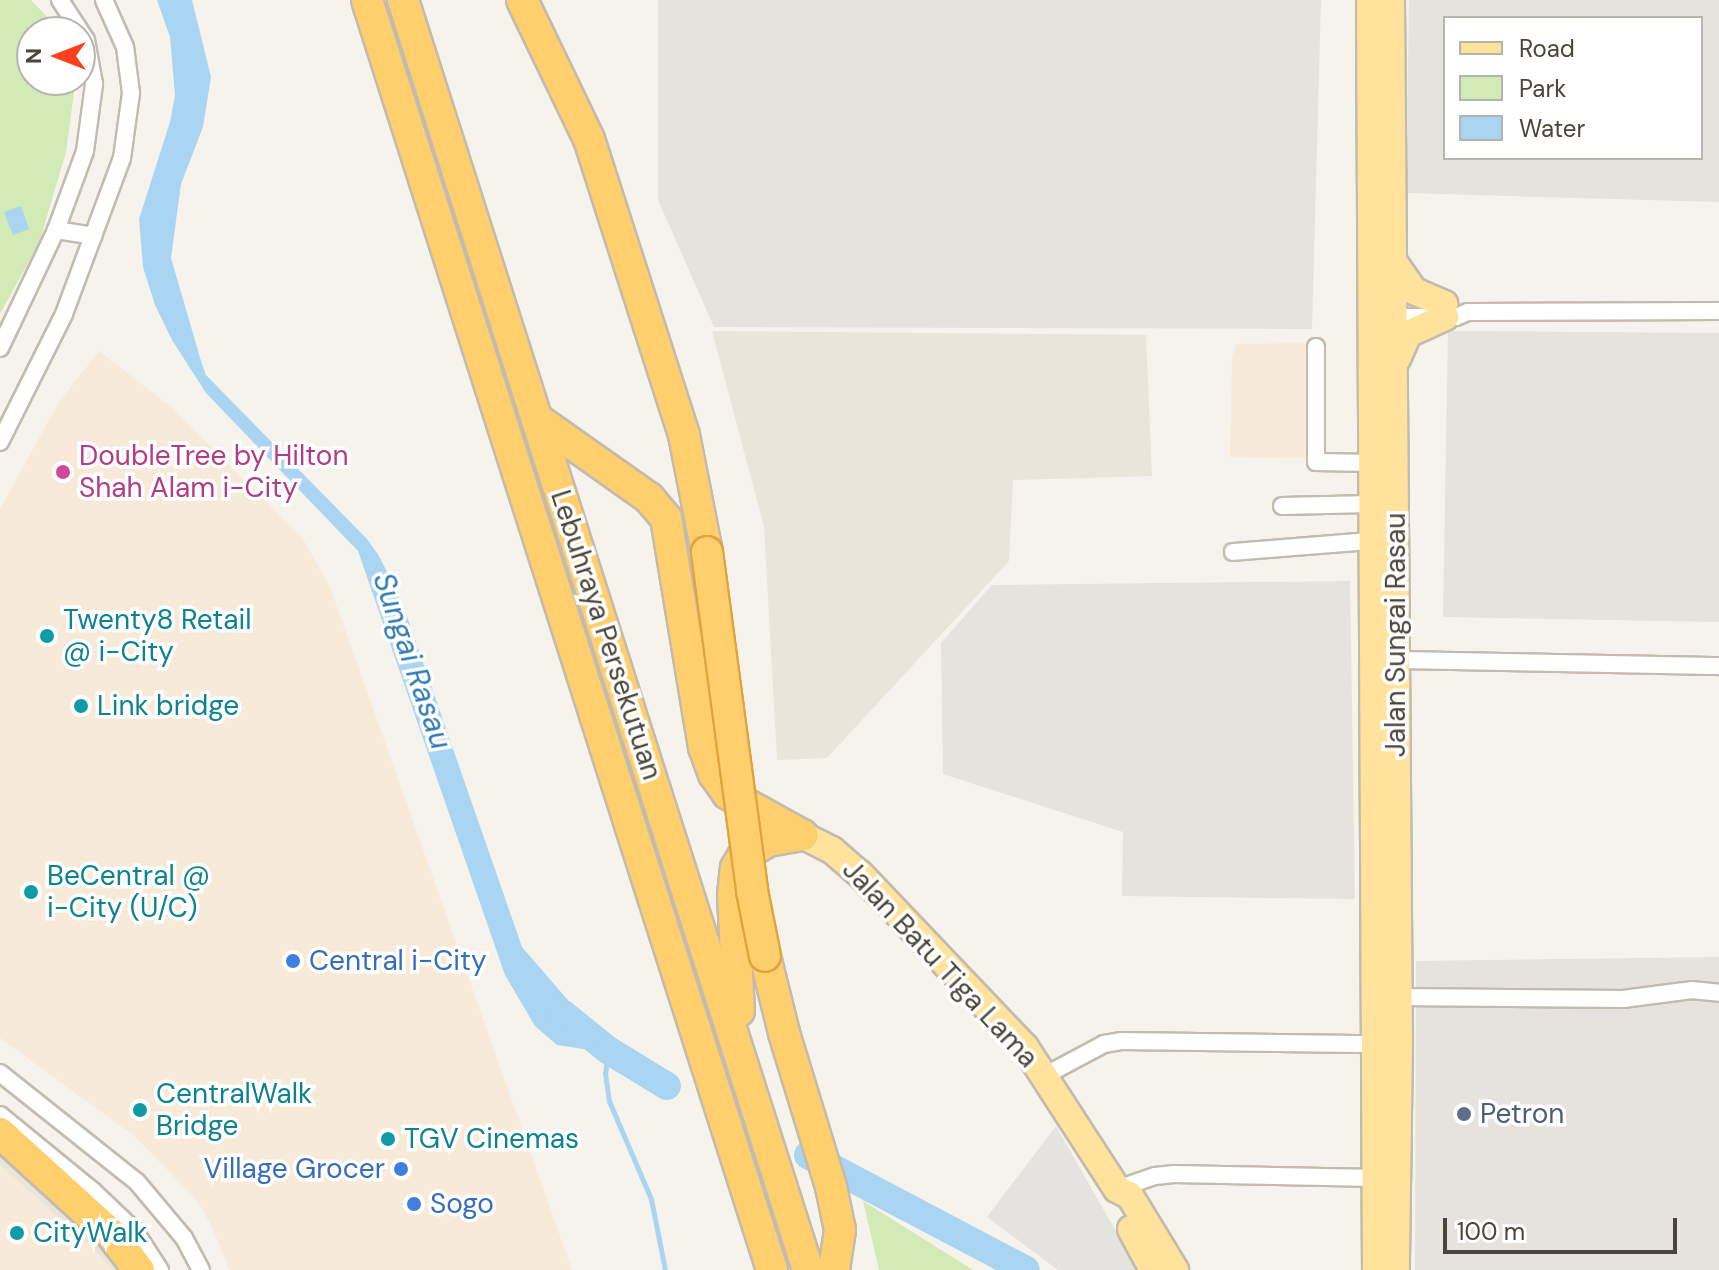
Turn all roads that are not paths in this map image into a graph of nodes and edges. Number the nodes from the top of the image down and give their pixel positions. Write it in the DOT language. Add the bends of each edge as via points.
graph roads {
  1 [pos="60,0"];
  2 [pos="104,0"];
  3 [pos="367,0"];
  4 [pos="403,0"];
  5 [pos="522,0"];
  6 [pos="1370,0"];
  7 [pos="1391,0"];
  8 [pos="56,230"];
  9 [pos="94,236"];
  10 [pos="1391,257"];
  11 [pos="1381,310"];
  12 [pos="1452,311"];
  13 [pos="1719,311"];
  14 [pos="1316,347"];
  15 [pos="0,348"];
  16 [pos="1395,383"];
  17 [pos="537,419"];
  18 [pos="0,442"];
  19 [pos="1371,463"];
  20 [pos="1371,504"];
  21 [pos="1282,506"];
  22 [pos="1371,541"];
  23 [pos="1233,552"];
  24 [pos="1396,660"];
  25 [pos="1719,666"];
  26 [pos="802,835"];
  27 [pos="1719,993"];
  28 [pos="1398,997"];
  29 [pos="1377,1044"];
  30 [pos="0,1073"];
  31 [pos="746,1073"];
  32 [pos="1044,1076"];
  33 [pos="0,1115"];
  34 [pos="0,1133"];
  35 [pos="1376,1178"];
  36 [pos="1117,1189"];
  37 [pos="769,1265"];
  38 [pos="139,1270"];
  39 [pos="160,1270"];
  40 [pos="201,1270"];
  41 [pos="808,1270"];
  42 [pos="834,1270"];
  43 [pos="1153,1270"];
  44 [pos="1175,1270"];
  45 [pos="1376,1270"];
  46 [pos="1396,1270"];
  1 -- 8 [label="street" via="86,40 94,84 85,151"];
  2 -- 9 [label="street" via="125,47 131,93 122,158"];
  3 -- 37 [label="highway, Lebuhraya Persekutuan"];
  4 -- 17 [label="highway, Lebuhraya Persekutuan"];
  5 -- 42 [label="highway, bridge" via="589,139 684,435 707,552 752,891 784,1033 837,1216"];
  6 -- 11 [label="main road, Jalan Sungai Rasau"];
  7 -- 10 [label="main road, Jalan Sungai Rasau"];
  8 -- 9 [label="street"];
  8 -- 15 [label="street"];
  9 -- 18 [label="street" via="54,337"];
  10 -- 11 [label="main road, Jalan Sungai Rasau"];
  10 -- 12 [label="main road" via="1407,285"];
  11 -- 12 [label="street"];
  11 -- 16 [label="main road, Jalan Sungai Rasau"];
  11 -- 19 [label="main road, Jalan Sungai Rasau"];
  12 -- 13 [label="street"];
  12 -- 16 [label="main road" via="1408,334"];
  14 -- 19 [label="street" via="1316,462"];
  16 -- 24 [label="main road, Jalan Sungai Rasau"];
  17 -- 26 [label="highway" via="649,498 666,518 704,747 714,774 728,794"];
  17 -- 31 [label="highway, Lebuhraya Persekutuan"];
  19 -- 20 [label="main road, Jalan Sungai Rasau"];
  20 -- 21 [label="street"];
  20 -- 22 [label="main road, Jalan Sungai Rasau"];
  22 -- 23 [label="street"];
  22 -- 29 [label="main road, Jalan Sungai Rasau"];
  24 -- 25 [label="street"];
  24 -- 28 [label="main road, Jalan Sungai Rasau"];
  26 -- 31 [label="highway" via="768,841 743,856 736,868 735,965"];
  26 -- 32 [label="main road, Jalan Batu Tiga Lama" via="832,850 860,874 1025,1047"];
  27 -- 28 [label="street" via="1692,990 1623,999"];
  28 -- 46 [label="main road, Jalan Sungai Rasau"];
  29 -- 32 [label="street" via="1121,1041 1104,1044"];
  29 -- 35 [label="main road, Jalan Sungai Rasau"];
  30 -- 40 [label="street" via="145,1190 184,1238"];
  31 -- 41 [label="highway, Lebuhraya Persekutuan"];
  32 -- 36 [label="main road, Jalan Batu Tiga Lama"];
  33 -- 39 [label="street" via="134,1230"];
  34 -- 38 [label="highway" via="112,1235"];
  35 -- 36 [label="street" via="1174,1174"];
  35 -- 45 [label="main road, Jalan Sungai Rasau"];
  36 -- 43 [label="main road, Jalan Batu Tiga Lama" via="1117,1204"];
  36 -- 44 [label="main road, Jalan Batu Tiga Lama" via="1130,1196"];
}
